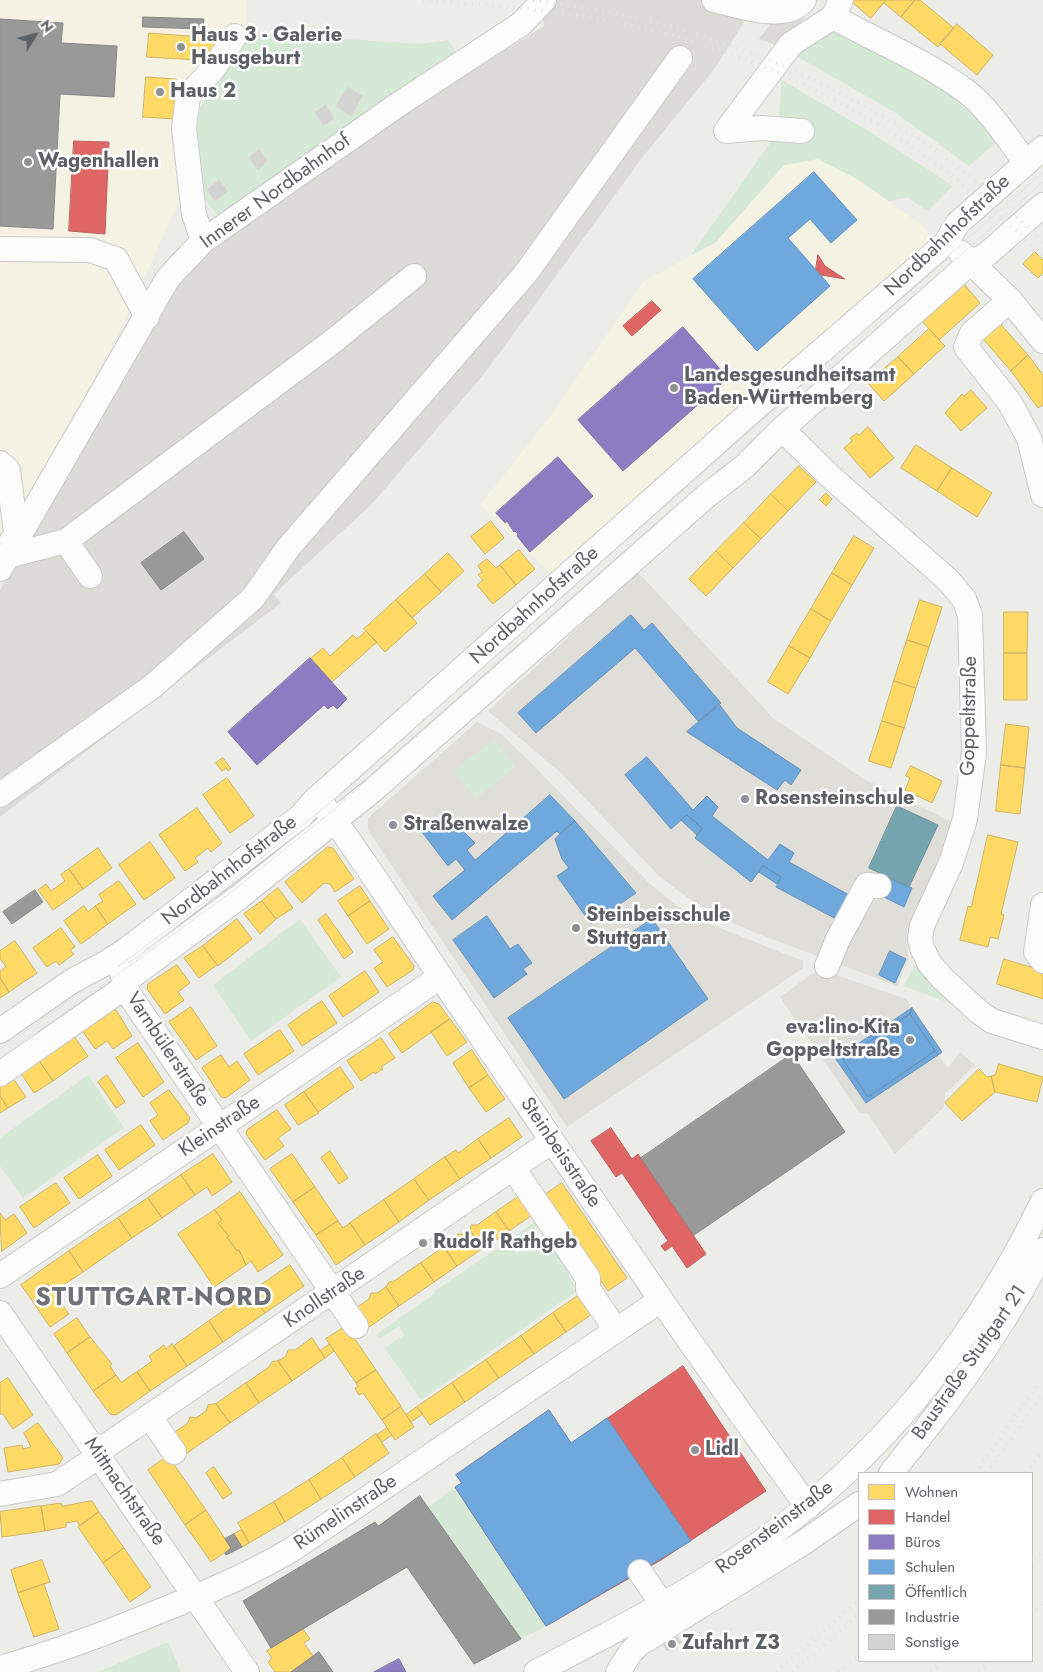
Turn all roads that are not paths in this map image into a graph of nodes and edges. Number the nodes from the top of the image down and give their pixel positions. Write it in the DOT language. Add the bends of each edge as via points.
graph roads {
  1 [pos="714,0"];
  2 [pos="804,0"];
  3 [pos="543,2"];
  4 [pos="837,9"];
  5 [pos="235,36"];
  6 [pos="680,58"];
  7 [pos="802,131"];
  8 [pos="1034,155"];
  9 [pos="1043,205"];
  10 [pos="203,241"];
  11 [pos="946,243"];
  12 [pos="1,254"];
  13 [pos="971,262"];
  14 [pos="414,276"];
  15 [pos="1010,300"];
  16 [pos="147,316"];
  17 [pos="1043,342"];
  18 [pos="782,430"];
  19 [pos="0,463"];
  20 [pos="1043,495"];
  21 [pos="66,541"];
  22 [pos="6,552"];
  23 [pos="90,576"];
  24 [pos="0,795"];
  25 [pos="320,796"];
  26 [pos="336,821"];
  27 [pos="879,886"];
  28 [pos="1043,905"];
  29 [pos="126,950"];
  30 [pos="1043,961"];
  31 [pos="827,966"];
  32 [pos="94,970"];
  33 [pos="440,977"];
  34 [pos="119,992"];
  35 [pos="0,1031"];
  36 [pos="1043,1037"];
  37 [pos="0,1074"];
  38 [pos="219,1128"];
  39 [pos="552,1141"];
  40 [pos="513,1168"];
  41 [pos="1043,1201"];
  42 [pos="1043,1250"];
  43 [pos="0,1276"];
  44 [pos="334,1293"];
  45 [pos="661,1300"];
  46 [pos="0,1313"];
  47 [pos="616,1330"];
  48 [pos="361,1332"];
  49 [pos="150,1417"];
  50 [pos="98,1455"];
  51 [pos="178,1458"];
  52 [pos="892,1472"];
  53 [pos="0,1494"];
  54 [pos="858,1505"];
  55 [pos="808,1507"];
  56 [pos="640,1572"];
  57 [pos="196,1598"];
  58 [pos="662,1604"];
  59 [pos="0,1668"];
  60 [pos="248,1672"];
  61 [pos="536,1672"];
  62 [pos="618,1672"];
  1 -- 2 [label="street" via="760,11 786,11"];
  3 -- 10 [label="street, Innerer Nordbahnhof" via="521,24 399,104"];
  4 -- 7 [label="street" via="791,44 726,131 762,128"];
  4 -- 8 [label="street" via="968,93 1000,128"];
  5 -- 10 [label="street" via="188,96 184,128 194,214"];
  6 -- 24 [label="street" via="526,273 288,548 253,598 153,686"];
  8 -- 11 [label="street, Nordbahnhofstraße" via="957,224"];
  9 -- 13 [label="street, Nordbahnhofstraße" via="986,254"];
  10 -- 16 [label="street, Innerer Nordbahnhof" via="168,278"];
  11 -- 13 [label="street"];
  11 -- 25 [label="street, Nordbahnhofstraße"];
  12 -- 16 [label="street" via="90,250 116,259"];
  13 -- 15 [label="street"];
  13 -- 18 [label="street, Nordbahnhofstraße"];
  14 -- 21 [label="street" via="332,342"];
  15 -- 17 [label="street"];
  15 -- 20 [label="street" via="972,333 966,347 1010,403 1029,438"];
  16 -- 22 [label="street, Innerer Nordbahnhof"];
  18 -- 26 [label="street, Nordbahnhofstraße" via="745,466 704,498"];
  18 -- 36 [label="street, Goppeltstraße" via="833,480 948,580 967,606 974,753 966,812 951,863 922,926 920,938 930,964 979,1012 992,1021"];
  19 -- 22 [label="street" via="8,470"];
  21 -- 22 [label="street"];
  21 -- 23 [label="street"];
  25 -- 26 [label="street, Steinbeisstraße" via="320,801"];
  25 -- 29 [label="street, Nordbahnhofstraße" via="276,837"];
  26 -- 33 [label="street, Steinbeisstraße"];
  26 -- 34 [label="street, Nordbahnhofstraße" via="129,978"];
  27 -- 31 [label="street" via="867,885"];
  28 -- 30 [label="street" via="1036,952"];
  29 -- 32 [label="street, Nordbahnhofstraße"];
  29 -- 34 [label="street, Varnbülerstraße"];
  32 -- 34 [label="street"];
  32 -- 35 [label="street, Nordbahnhofstraße" via="72,980"];
  33 -- 38 [label="street, Kleinstraße"];
  33 -- 39 [label="street, Steinbeisstraße"];
  34 -- 37 [label="street, Nordbahnhofstraße"];
  34 -- 38 [label="street, Varnbülerstraße"];
  38 -- 43 [label="street, Kleinstraße"];
  38 -- 44 [label="street, Varnbülerstraße"];
  39 -- 40 [label="street, Knollstraße"];
  39 -- 45 [label="street, Steinbeisstraße"];
  40 -- 44 [label="street, Knollstraße"];
  40 -- 47 [label="street" via="588,1278 588,1289"];
  41 -- 55 [label="street, Rosensteinstraße" via="996,1290 945,1365 883,1437"];
  42 -- 52 [label="street, Baustraße Stuttgart 21" via="975,1363"];
  44 -- 48 [label="street, Varnbülerstraße"];
  44 -- 49 [label="street, Knollstraße"];
  45 -- 47 [label="street, Rümelinstraße"];
  45 -- 55 [label="street, Steinbeisstraße"];
  46 -- 50 [label="street, Mittnachtstraße"];
  47 -- 57 [label="street, Rümelinstraße" via="291,1550 258,1570"];
  49 -- 50 [label="street, Knollstraße"];
  49 -- 51 [label="street"];
  50 -- 53 [label="street, Knollstraße" via="57,1484"];
  50 -- 57 [label="street, Mittnachtstraße"];
  54 -- 62 [label="street" via="803,1543 639,1644"];
  55 -- 58 [label="street, Rosensteinstraße" via="727,1566"];
  56 -- 58 [label="street"];
  57 -- 59 [label="street, Rümelinstraße" via="78,1644"];
  57 -- 60 [label="street, Mittnachtstraße"];
  58 -- 61 [label="street, Rosensteinstraße"];
}
